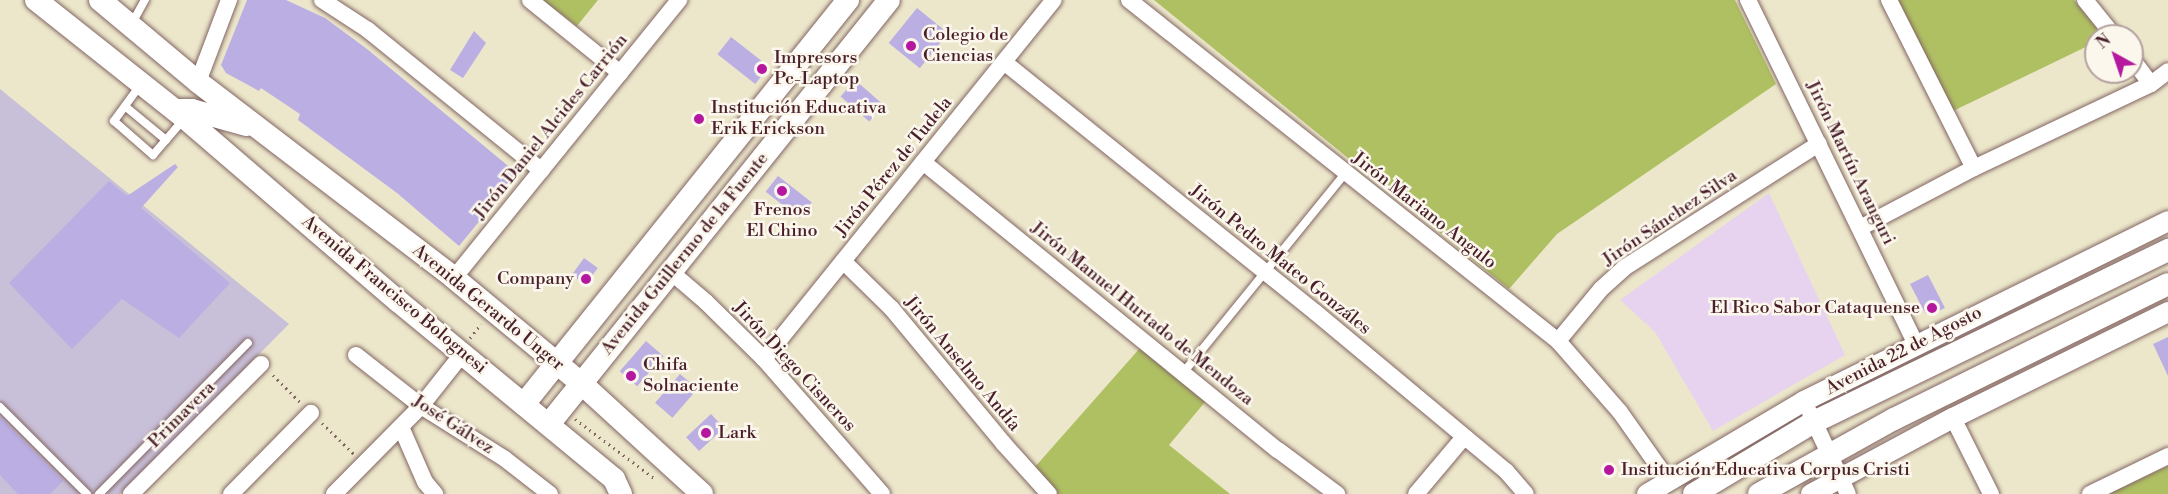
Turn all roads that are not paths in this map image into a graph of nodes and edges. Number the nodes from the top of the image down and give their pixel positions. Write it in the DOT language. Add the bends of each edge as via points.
graph roads {
  1 [pos="36,0"];
  2 [pos="100,0"];
  3 [pos="145,0"];
  4 [pos="229,0"];
  5 [pos="322,0"];
  6 [pos="530,0"];
  7 [pos="679,0"];
  8 [pos="849,0"];
  9 [pos="889,0"];
  10 [pos="1054,0"];
  11 [pos="1129,0"];
  12 [pos="1748,0"];
  13 [pos="1889,0"];
  14 [pos="2085,0"];
  15 [pos="2104,24"];
  16 [pos="130,26"];
  17 [pos="1004,62"];
  18 [pos="2168,71"];
  19 [pos="620,73"];
  20 [pos="2144,75"];
  21 [pos="198,82"];
  22 [pos="141,84"];
  23 [pos="2151,84"];
  24 [pos="126,107"];
  25 [pos="184,112"];
  26 [pos="265,132"];
  27 [pos="166,140"];
  28 [pos="1818,144"];
  29 [pos="923,162"];
  30 [pos="1974,168"];
  31 [pos="541,170"];
  32 [pos="1345,174"];
  33 [pos="2168,221"];
  34 [pos="1860,228"];
  35 [pos="2168,250"];
  36 [pos="843,261"];
  37 [pos="671,272"];
  38 [pos="1264,272"];
  39 [pos="454,278"];
  40 [pos="2168,284"];
  41 [pos="2168,312"];
  42 [pos="1558,341"];
  43 [pos="248,343"];
  44 [pos="1916,344"];
  45 [pos="461,352"];
  46 [pos="356,355"];
  47 [pos="764,359"];
  48 [pos="557,363"];
  49 [pos="261,364"];
  50 [pos="1183,373"];
  51 [pos="581,383"];
  52 [pos="1804,401"];
  53 [pos="525,404"];
  54 [pos="421,406"];
  55 [pos="0,407"];
  56 [pos="311,413"];
  57 [pos="1953,418"];
  58 [pos="1814,422"];
  59 [pos="549,424"];
  60 [pos="401,427"];
  61 [pos="1464,437"];
  62 [pos="1829,454"];
  63 [pos="2168,456"];
  64 [pos="1668,480"];
  65 [pos="618,486"];
  66 [pos="1844,486"];
  67 [pos="87,494"];
  68 [pos="99,494"];
  69 [pos="131,494"];
  70 [pos="231,494"];
  71 [pos="334,494"];
  72 [pos="435,494"];
  73 [pos="550,494"];
  74 [pos="702,494"];
  75 [pos="882,494"];
  76 [pos="1049,494"];
  77 [pos="1337,494"];
  78 [pos="1416,494"];
  79 [pos="1526,494"];
  80 [pos="1647,494"];
  81 [pos="1694,494"];
  82 [pos="1759,494"];
  83 [pos="1811,494"];
  84 [pos="1991,494"];
  85 [pos="2090,494"];
  1 -- 22 [label="main road, Avenida Gerardo Unger"];
  2 -- 16 [label="main road, Avenida Gerardo Unger"];
  3 -- 16 [label="lane"];
  4 -- 21 [label="street"];
  5 -- 31 [label="street" via="368,30"];
  6 -- 19 [label="street"];
  7 -- 19 [label="street, Jirón Daniel Alcides Carrión"];
  8 -- 48 [label="main road, Avenida Guillermo de la Fuente"];
  9 -- 37 [label="main road, Avenida Guillermo de la Fuente"];
  10 -- 17 [label="street, Jirón Pérez de Tudela"];
  11 -- 32 [label="street, Jirón Mariano Angulo"];
  12 -- 28 [label="street, Jirón Martín Aranguri"];
  13 -- 30 [label="street"];
  14 -- 15 [label="street"];
  16 -- 21 [label="main road, Avenida Gerardo Unger"];
  17 -- 29 [label="street, Jirón Pérez de Tudela"];
  17 -- 38 [label="street, Jirón Pedro Mateo Gonzáles"];
  18 -- 23 [label="street"];
  19 -- 31 [label="street, Jirón Daniel Alcides Carrión"];
  20 -- 23 [label="street"];
  21 -- 26 [label="main road, Avenida Gerardo Unger"];
  22 -- 24 [label="lane"];
  22 -- 25 [label="main road, Avenida Gerardo Unger"];
  23 -- 30 [label="street"];
  24 -- 27 [label="lane"];
  24 -- 27 [label="lane" via="114,121 153,155"];
  25 -- 26 [label="main road, Avenida Gerardo Unger" via="239,122"];
  25 -- 27 [label="lane"];
  25 -- 45 [label="main road, Avenida Francisco Bolognesi"];
  26 -- 39 [label="main road, Avenida Gerardo Unger"];
  28 -- 34 [label="street, Jirón Martín Aranguri"];
  28 -- 42 [label="street, Jirón Sánchez Silva" via="1624,268"];
  29 -- 36 [label="street, Jirón Pérez de Tudela"];
  29 -- 50 [label="street, Jirón Manuel Hurtado de Mendoza"];
  30 -- 34 [label="street"];
  31 -- 39 [label="street, Jirón Daniel Alcides Carrión"];
  32 -- 38 [label="lane"];
  32 -- 42 [label="street, Jirón Mariano Angulo"];
  33 -- 44 [label="street, Avenida 22 de Agosto"];
  34 -- 44 [label="street, Jirón Martín Aranguri"];
  35 -- 58 [label="main road, Avenida 22 de Agosto"];
  36 -- 47 [label="street, Jirón Pérez de Tudela"];
  36 -- 76 [label="street, Jirón Anselmo Andía" via="892,309"];
  37 -- 47 [label="street, Jirón Diego Cisneros"];
  37 -- 51 [label="main road, Avenida Guillermo de la Fuente"];
  38 -- 50 [label="lane"];
  38 -- 61 [label="street, Jirón Pedro Mateo Gonzáles"];
  39 -- 48 [label="main road, Avenida Gerardo Unger"];
  40 -- 62 [label="main road"];
  41 -- 57 [label="street"];
  42 -- 64 [label="street, Jirón Mariano Angulo" via="1620,412"];
  43 -- 68 [label="lane"];
  44 -- 52 [label="street, Avenida 22 de Agosto"];
  45 -- 53 [label="main road, Avenida Francisco Bolognesi"];
  45 -- 54 [label="street"];
  46 -- 54 [label="street, José Gálvez"];
  47 -- 75 [label="street, Jirón Diego Cisneros"];
  48 -- 51 [label="main road, Avenida Gerardo Unger"];
  48 -- 53 [label="main road, Avenida Guillermo de la Fuente"];
  49 -- 69 [label="street, Primavera"];
  50 -- 77 [label="street, Jirón Manuel Hurtado de Mendoza"];
  51 -- 59 [label="main road, Avenida Guillermo de la Fuente"];
  51 -- 74 [label="main road, Avenida Gerardo Unger"];
  52 -- 58 [label="street"];
  52 -- 64 [label="street, Avenida 22 de Agosto"];
  53 -- 59 [label="main road, Avenida Francisco Bolognesi"];
  54 -- 60 [label="street"];
  54 -- 73 [label="street, José Gálvez" via="505,459"];
  55 -- 67 [label="lane"];
  56 -- 70 [label="street"];
  57 -- 66 [label="street"];
  57 -- 84 [label="street"];
  58 -- 62 [label="street"];
  58 -- 81 [label="main road, Avenida 22 de Agosto"];
  59 -- 65 [label="main road, Avenida Francisco Bolognesi"];
  60 -- 71 [label="street"];
  60 -- 72 [label="street" via="425,482"];
  61 -- 78 [label="street"];
  61 -- 79 [label="street, Jirón Pedro Mateo Gonzáles" via="1506,471"];
  62 -- 66 [label="street"];
  62 -- 82 [label="main road"];
  63 -- 85 [label="street"];
  64 -- 80 [label="street, Avenida 22 de Agosto"];
  66 -- 83 [label="street"];
}
